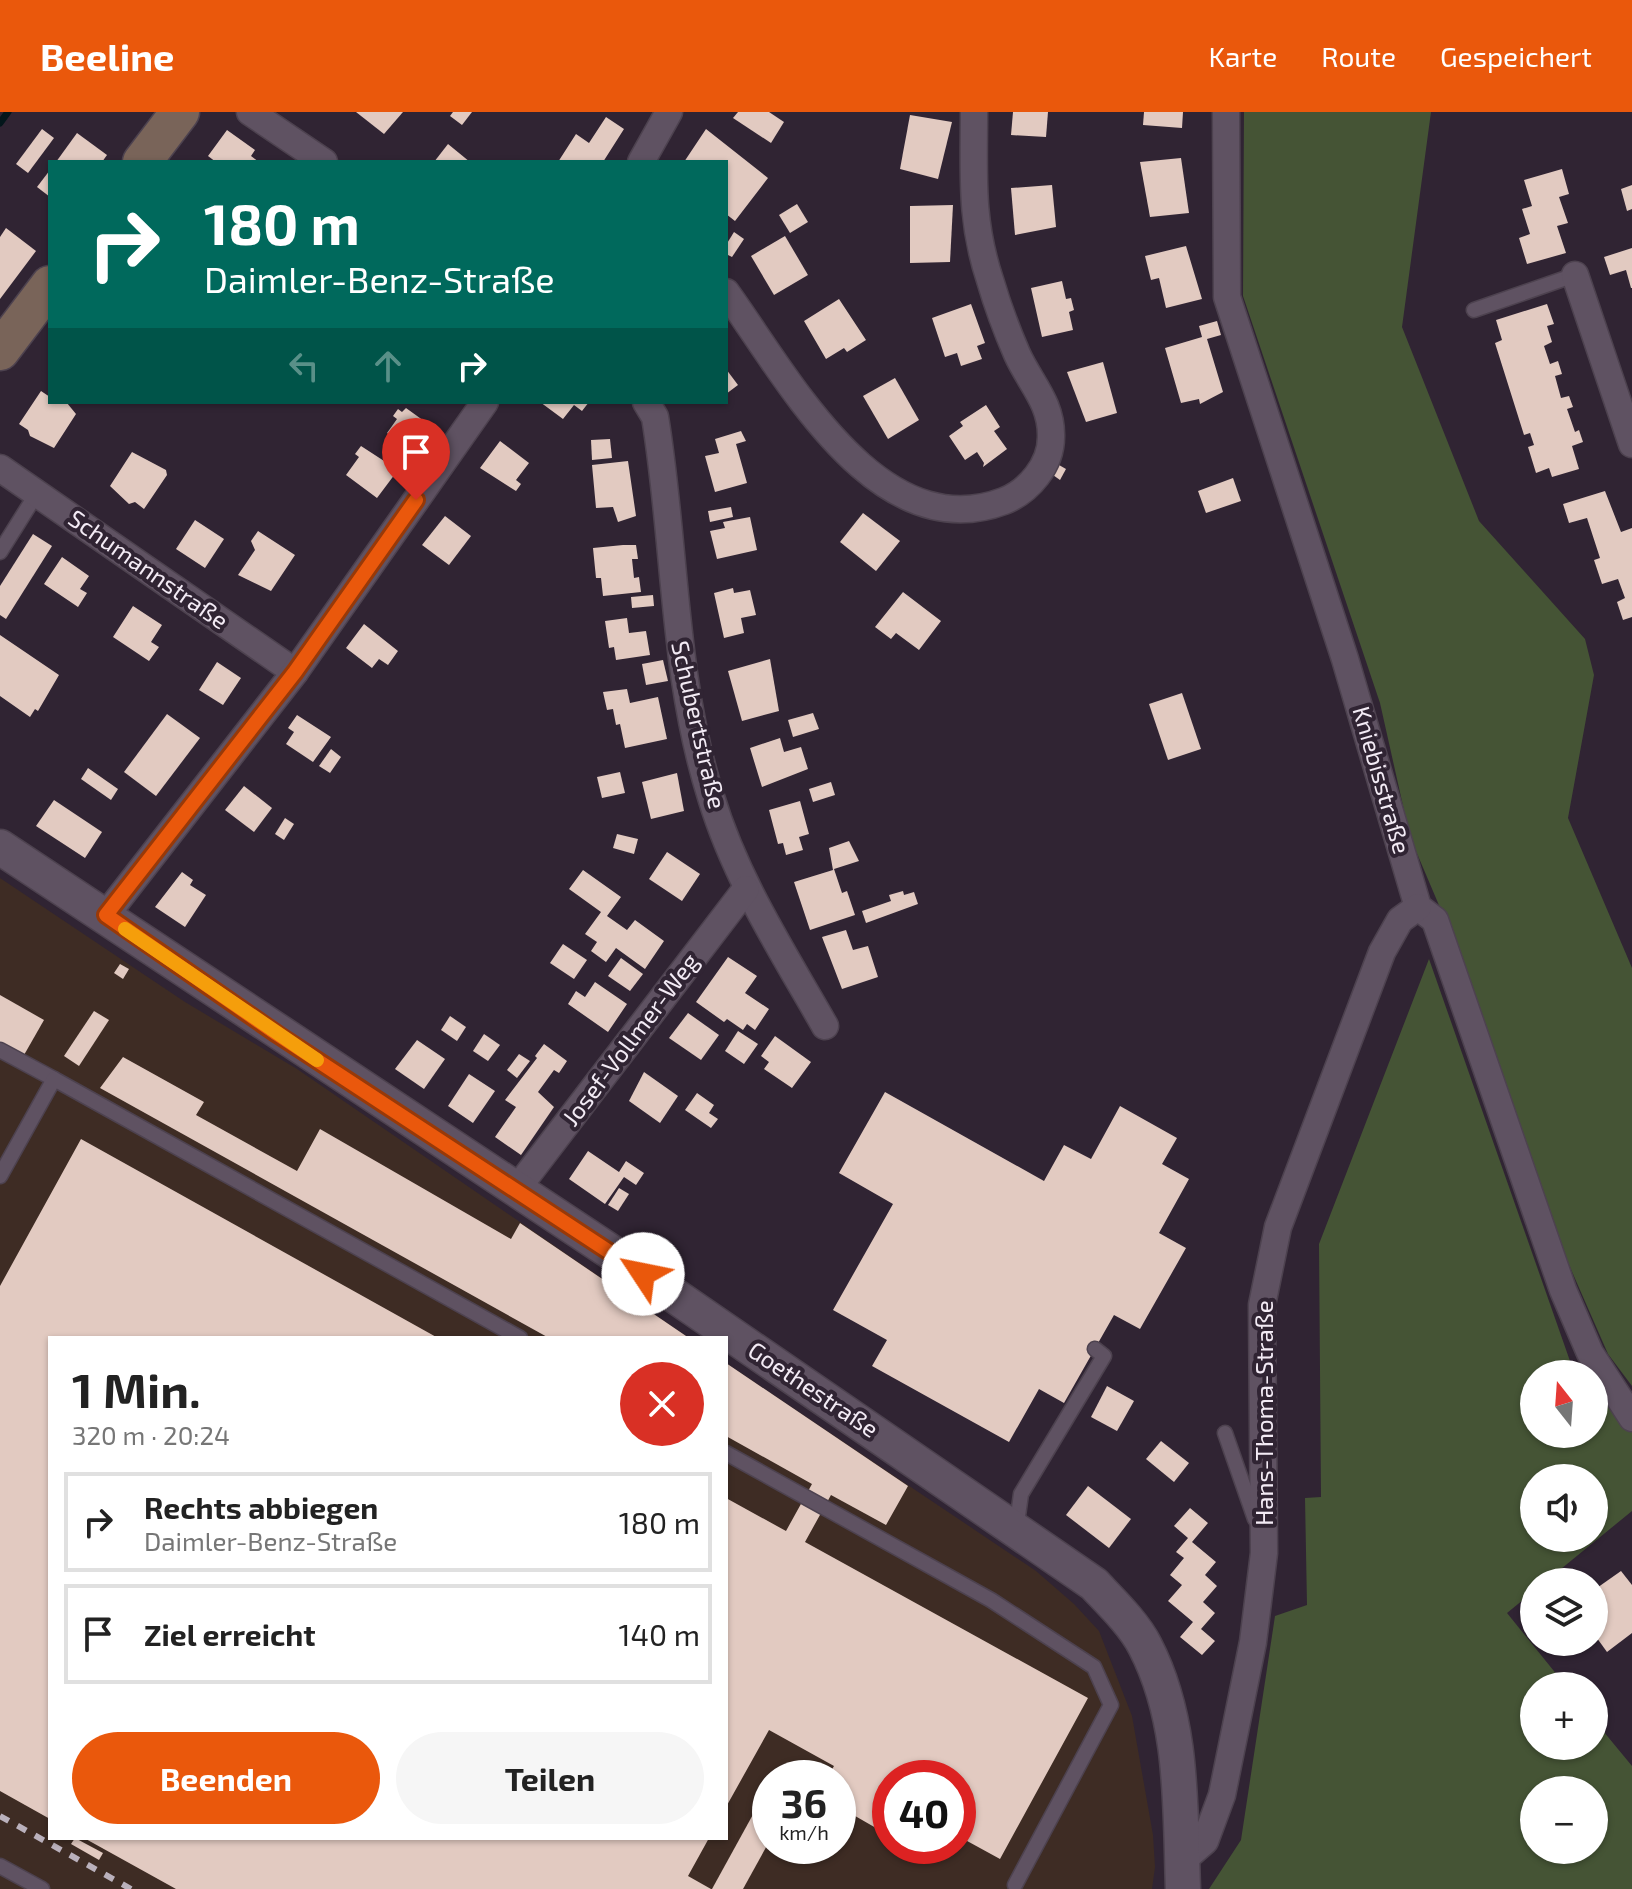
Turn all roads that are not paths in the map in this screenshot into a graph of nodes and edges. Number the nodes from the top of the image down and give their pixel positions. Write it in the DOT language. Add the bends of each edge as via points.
graph roads {
  1 [pos="180,112"];
  2 [pos="250,112"];
  3 [pos="669,112"];
  4 [pos="974,112"];
  5 [pos="1226,112"];
  6 [pos="144,160"];
  7 [pos="321,160"];
  8 [pos="642,160"];
  9 [pos="1575,275"];
  10 [pos="48,288"];
  11 [pos="728,295"];
  12 [pos="1474,310"];
  13 [pos="0,351"];
  14 [pos="1620,374"];
  15 [pos="484,404"];
  16 [pos="647,404"];
  17 [pos="1632,444"];
  18 [pos="0,468"];
  19 [pos="37,493"];
  20 [pos="0,552"];
  21 [pos="295,672"];
  22 [pos="0,847"];
  23 [pos="746,889"];
  24 [pos="1418,907"];
  25 [pos="106,915"];
  26 [pos="825,1026"];
  27 [pos="0,1050"];
  28 [pos="54,1079"];
  29 [pos="0,1176"];
  30 [pos="516,1190"];
  31 [pos="516,1336"];
  32 [pos="1095,1349"];
  33 [pos="1632,1418"];
  34 [pos="1225,1433"];
  35 [pos="728,1454"];
  36 [pos="1016,1530"];
  37 [pos="1264,1553"];
  38 [pos="0,1866"];
  39 [pos="1183,1875"];
  40 [pos="1015,1888"];
  41 [pos="42,1889"];
  1 -- 6 [label="main road"];
  2 -- 7 [label="street"];
  3 -- 8 [label="street"];
  4 -- 11 [label="street" via="973,218 1017,354 1046,401 1051,431 1035,481 1013,498 967,509 936,508 879,482 820,422"];
  5 -- 24 [label="street, Kniebisstraße" via="1227,297 1345,659"];
  9 -- 12 [label="lane"];
  9 -- 14 [label="street"];
  10 -- 13 [label="main road"];
  14 -- 17 [label="street"];
  15 -- 21 [label="street"];
  16 -- 23 [label="street, Schubertstraße" via="662,455 677,631 692,714 711,797"];
  18 -- 19 [label="street, Schumannstraße"];
  19 -- 20 [label="lane"];
  19 -- 21 [label="street, Schumannstraße"];
  21 -- 25 [label="street"];
  22 -- 25 [label="street, Goethestraße"];
  23 -- 26 [label="street, Schubertstraße"];
  23 -- 30 [label="street, Josef-Vollmer-Weg"];
  24 -- 33 [label="street, Kniebisstraße" via="1435,920 1568,1302 1590,1353"];
  24 -- 37 [label="street, Hans-Thoma-Straße" via="1400,920 1382,952 1278,1227 1262,1305"];
  25 -- 30 [label="street, Goethestraße"];
  27 -- 28 [label="lane"];
  28 -- 29 [label="lane"];
  28 -- 31 [label="lane"];
  30 -- 36 [label="street, Goethestraße"];
  32 -- 36 [label="lane" via="1104,1356 1021,1494"];
  34 -- 37 [label="lane"];
  35 -- 40 [label="lane" via="991,1600 1094,1667 1111,1705"];
  36 -- 39 [label="street, Goethestraße" via="1094,1584 1145,1644 1171,1722 1181,1782"];
  37 -- 39 [label="street, Hans-Thoma-Straße" via="1253,1642 1222,1795 1205,1841"];
  38 -- 41 [label="lane"];
}
